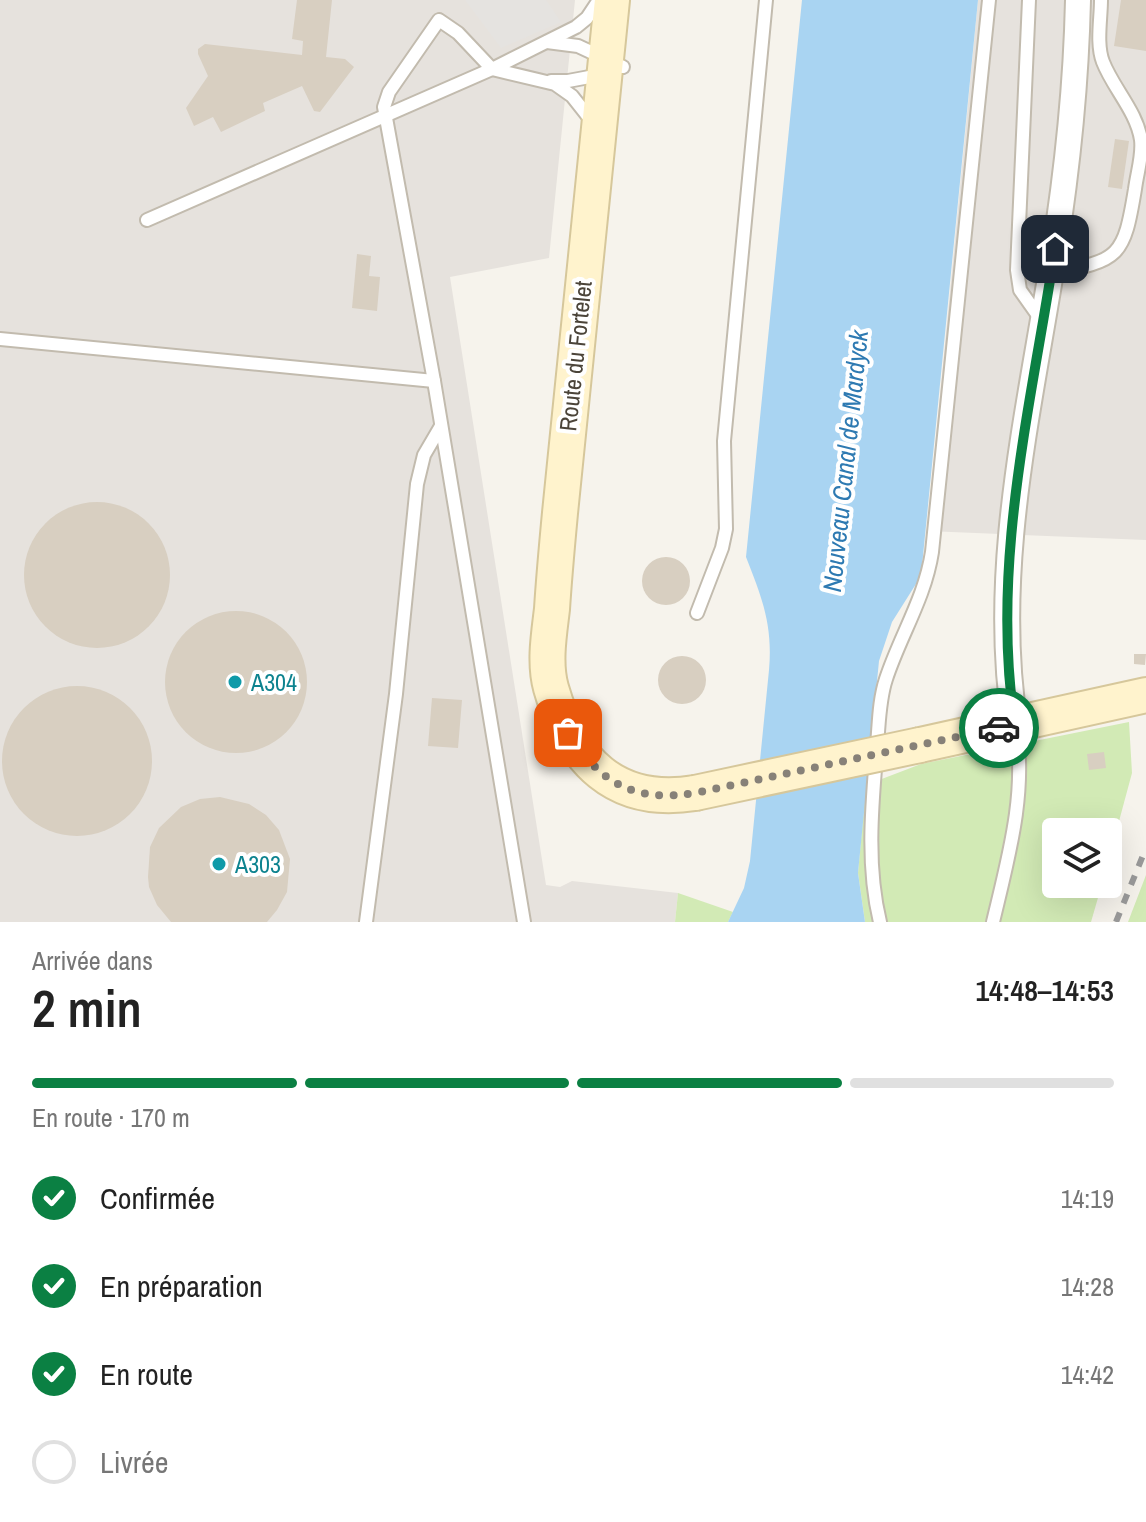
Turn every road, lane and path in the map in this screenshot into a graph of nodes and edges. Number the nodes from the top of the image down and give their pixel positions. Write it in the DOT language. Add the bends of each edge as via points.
graph roads {
  1 [pos="599,0"];
  2 [pos="612,0"];
  3 [pos="630,0"];
  4 [pos="766,0"];
  5 [pos="989,0"];
  6 [pos="1029,0"];
  7 [pos="1078,0"];
  8 [pos="1101,0"];
  9 [pos="546,42"];
  10 [pos="611,66"];
  11 [pos="492,69"];
  12 [pos="544,80"];
  13 [pos="384,115"];
  14 [pos="598,138"];
  15 [pos="147,220"];
  16 [pos="1051,272"];
  17 [pos="1043,322"];
  18 [pos="0,339"];
  19 [pos="434,381"];
  20 [pos="441,426"];
  21 [pos="697,613"];
  22 [pos="1146,695"];
  23 [pos="559,711"];
  24 [pos="1015,725"];
  25 [pos="366,922"];
  26 [pos="524,922"];
  27 [pos="880,922"];
  28 [pos="993,922"];
  1 -- 9 [label="lane" via="582,23"];
  2 -- 10 [label="main road, Route du Fortelet"];
  3 -- 10 [label="main road, Route du Fortelet"];
  4 -- 21 [label="lane" via="724,441 726,529"];
  5 -- 27 [label="lane" via="930,569 882,698 872,873"];
  6 -- 17 [label="lane" via="1017,270 1020,290"];
  7 -- 16 [label="street" via="1072,129"];
  8 -- 16 [label="lane" via="1103,61 1141,137 1129,225 1123,244 1111,256 1093,265"];
  9 -- 10 [label="lane" via="570,44"];
  9 -- 11 [label="lane"];
  10 -- 12 [label="lane" via="568,81"];
  10 -- 14 [label="main road, Route du Fortelet"];
  10 -- 23 [label="main road, Route du Fortelet"];
  11 -- 12 [label="lane"];
  11 -- 13 [label="lane"];
  11 -- 13 [label="lane" via="439,20 389,92"];
  12 -- 14 [label="lane" via="572,96"];
  13 -- 15 [label="lane"];
  13 -- 19 [label="lane"];
  14 -- 23 [label="main road, Route du Fortelet" via="549,634 550,684"];
  16 -- 17 [label="street"];
  17 -- 24 [label="street" via="1011,536 1008,643"];
  18 -- 19 [label="lane"];
  19 -- 20 [label="lane"];
  20 -- 25 [label="lane" via="424,455 417,484"];
  20 -- 26 [label="lane"];
  22 -- 24 [label="main road, Route du Fortelet"];
  23 -- 24 [label="main road, Route du Fortelet, bridge" via="568,733 595,768 620,786 646,795 695,793"];
  24 -- 28 [label="lane" via="1021,772"];
}
